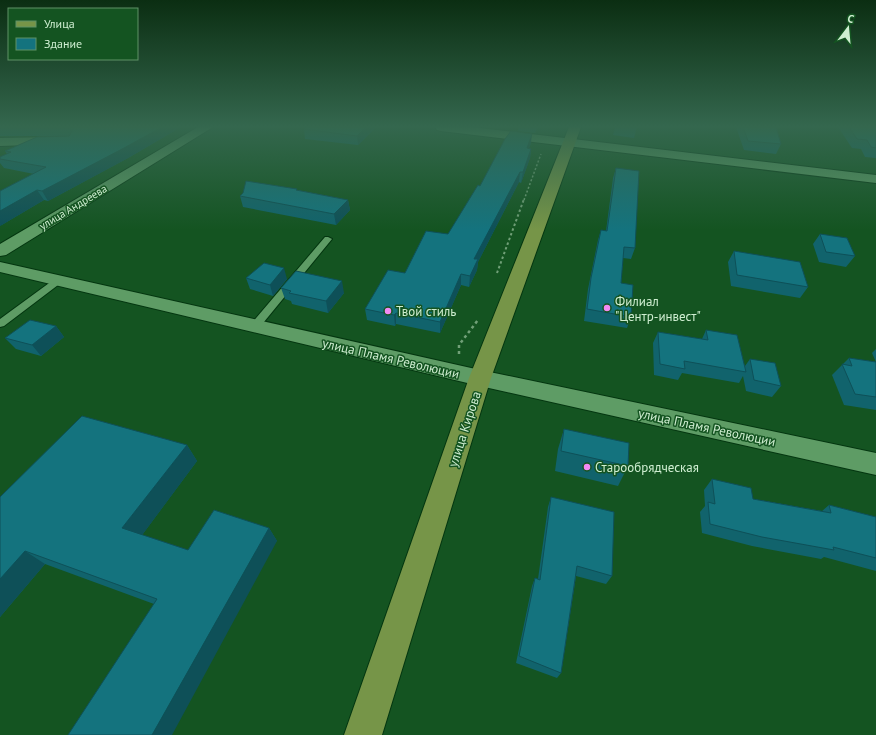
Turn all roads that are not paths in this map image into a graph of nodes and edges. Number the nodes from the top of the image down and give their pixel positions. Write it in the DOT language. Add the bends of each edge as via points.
graph roads {
  1 [pos="150,161"];
  2 [pos="563,161"];
  3 [pos="754,161"];
  4 [pos="876,179"];
  5 [pos="328,239"];
  6 [pos="0,251"];
  7 [pos="0,266"];
  8 [pos="59,280"];
  9 [pos="0,324"];
  10 [pos="255,326"];
  11 [pos="480,378"];
  12 [pos="876,464"];
  13 [pos="363,735"];
  1 -- 6 [label="street, улица Андреева"];
  2 -- 11 [label="main road, улица Кирова"];
  3 -- 4 [label="street"];
  5 -- 10 [label="lane"];
  7 -- 8 [label="street, улица Пламя Революции"];
  8 -- 9 [label="lane"];
  8 -- 10 [label="street, улица Пламя Революции"];
  10 -- 11 [label="street, улица Пламя Революции"];
  11 -- 12 [label="street, улица Пламя Революции"];
  11 -- 13 [label="main road, улица Кирова"];
}
